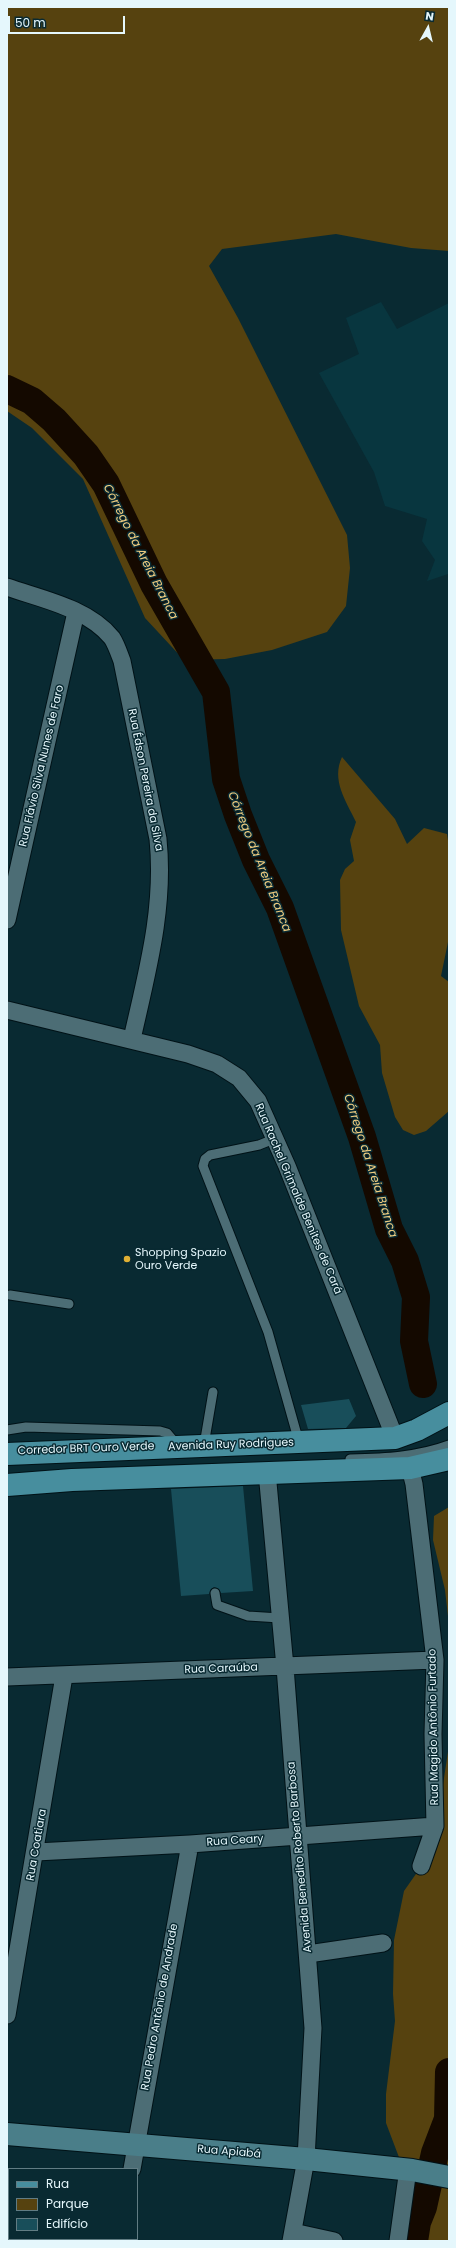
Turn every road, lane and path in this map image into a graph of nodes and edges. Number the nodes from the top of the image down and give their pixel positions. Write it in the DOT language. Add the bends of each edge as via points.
graph roads {
  1 [pos="7,587"];
  2 [pos="76,612"];
  3 [pos="7,920"];
  4 [pos="7,1010"];
  5 [pos="132,1039"];
  6 [pos="274,1139"];
  7 [pos="10,1295"];
  8 [pos="69,1304"];
  9 [pos="213,1392"];
  10 [pos="449,1414"];
  11 [pos="7,1430"];
  12 [pos="424,1438"];
  13 [pos="204,1445"];
  14 [pos="449,1445"];
  15 [pos="179,1447"];
  16 [pos="310,1449"];
  17 [pos="400,1452"];
  18 [pos="7,1454"];
  19 [pos="449,1459"];
  20 [pos="86,1460"];
  21 [pos="337,1460"];
  22 [pos="7,1464"];
  23 [pos="267,1468"];
  24 [pos="7,1475"];
  25 [pos="7,1485"];
  26 [pos="215,1593"];
  27 [pos="280,1618"];
  28 [pos="435,1660"];
  29 [pos="285,1667"];
  30 [pos="64,1676"];
  31 [pos="7,1677"];
  32 [pos="435,1826"];
  33 [pos="299,1836"];
  34 [pos="190,1844"];
  35 [pos="36,1852"];
  36 [pos="421,1866"];
  37 [pos="384,1943"];
  38 [pos="308,1954"];
  39 [pos="7,2015"];
  40 [pos="7,2134"];
  41 [pos="136,2143"];
  42 [pos="306,2159"];
  43 [pos="132,2168"];
  44 [pos="410,2170"];
  45 [pos="446,2176"];
  46 [pos="292,2237"];
  47 [pos="334,2241"];
  48 [pos="398,2241"];
  1 -- 2 [label="street, Rua Édson Pereira da Silva"];
  2 -- 3 [label="street, Rua Flávio Silva Nunes de Faro"];
  2 -- 5 [label="street, Rua Édson Pereira da Silva" via="99,625 112,639 122,661 158,838 161,866 160,898 155,936"];
  4 -- 5 [label="street, Rua Rachel Grimalde Benites de Cará"];
  5 -- 6 [label="street, Rua Rachel Grimalde Benites de Cará" via="217,1064 239,1078 258,1101"];
  6 -- 16 [label="lane" via="259,1145 210,1155 205,1159 203,1166 268,1332"];
  6 -- 17 [label="street, Rua Rachel Grimalde Benites de Cará"];
  7 -- 8 [label="lane"];
  9 -- 13 [label="lane"];
  10 -- 17 [label="main road, Avenida Ruy Rodrigues" via="417,1430"];
  11 -- 15 [label="lane" via="26,1427 160,1431 167,1434"];
  12 -- 17 [label="lane"];
  13 -- 15 [label="main road, Avenida Ruy Rodrigues"];
  13 -- 16 [label="main road, Avenida Ruy Rodrigues"];
  14 -- 17 [label="lane" via="433,1451"];
  15 -- 18 [label="main road, Avenida Ruy Rodrigues"];
  16 -- 17 [label="main road, Avenida Ruy Rodrigues"];
  17 -- 19 [label="main road, Avenida Ruy Rodrigues"];
  17 -- 21 [label="lane"];
  17 -- 23 [label="main road, Avenida Ruy Rodrigues"];
  17 -- 28 [label="street, Rua Magido Antônio Furtado" via="414,1484"];
  20 -- 22 [label="lane, Corredor BRT Ouro Verde"];
  23 -- 24 [label="lane, Corredor BRT Ouro Verde"];
  23 -- 25 [label="main road, Avenida Ruy Rodrigues" via="190,1481 72,1480"];
  23 -- 27 [label="street, Avenida Benedito Roberto Barbosa"];
  26 -- 27 [label="lane" via="217,1605 248,1616"];
  27 -- 29 [label="street, Avenida Benedito Roberto Barbosa"];
  28 -- 29 [label="street, Rua Caraúba"];
  28 -- 32 [label="street, Rua Magido Antônio Furtado"];
  29 -- 30 [label="street, Rua Caraúba"];
  29 -- 33 [label="street, Avenida Benedito Roberto Barbosa"];
  30 -- 31 [label="street, Rua Caraúba"];
  30 -- 35 [label="street, Rua Coatiara"];
  32 -- 33 [label="street, Rua Ceary"];
  32 -- 36 [label="street, Rua Magido Antônio Furtado"];
  33 -- 34 [label="street, Rua Ceary"];
  33 -- 38 [label="street, Avenida Benedito Roberto Barbosa"];
  34 -- 35 [label="street, Rua Ceary"];
  34 -- 41 [label="street, Rua Pedro Antônio de Andrade"];
  35 -- 39 [label="street, Rua Coatiara"];
  37 -- 38 [label="street"];
  38 -- 42 [label="street, Avenida Benedito Roberto Barbosa" via="313,2028"];
  40 -- 41 [label="street, Rua Apiabá"];
  41 -- 42 [label="street, Rua Apiabá"];
  41 -- 43 [label="street, Rua Pedro Antônio de Andrade"];
  42 -- 44 [label="street, Rua Apiabá"];
  42 -- 46 [label="street, Avenida Benedito Roberto Barbosa"];
  44 -- 45 [label="street, Rua Apiabá"];
  44 -- 48 [label="street"];
  46 -- 47 [label="street"];
}
